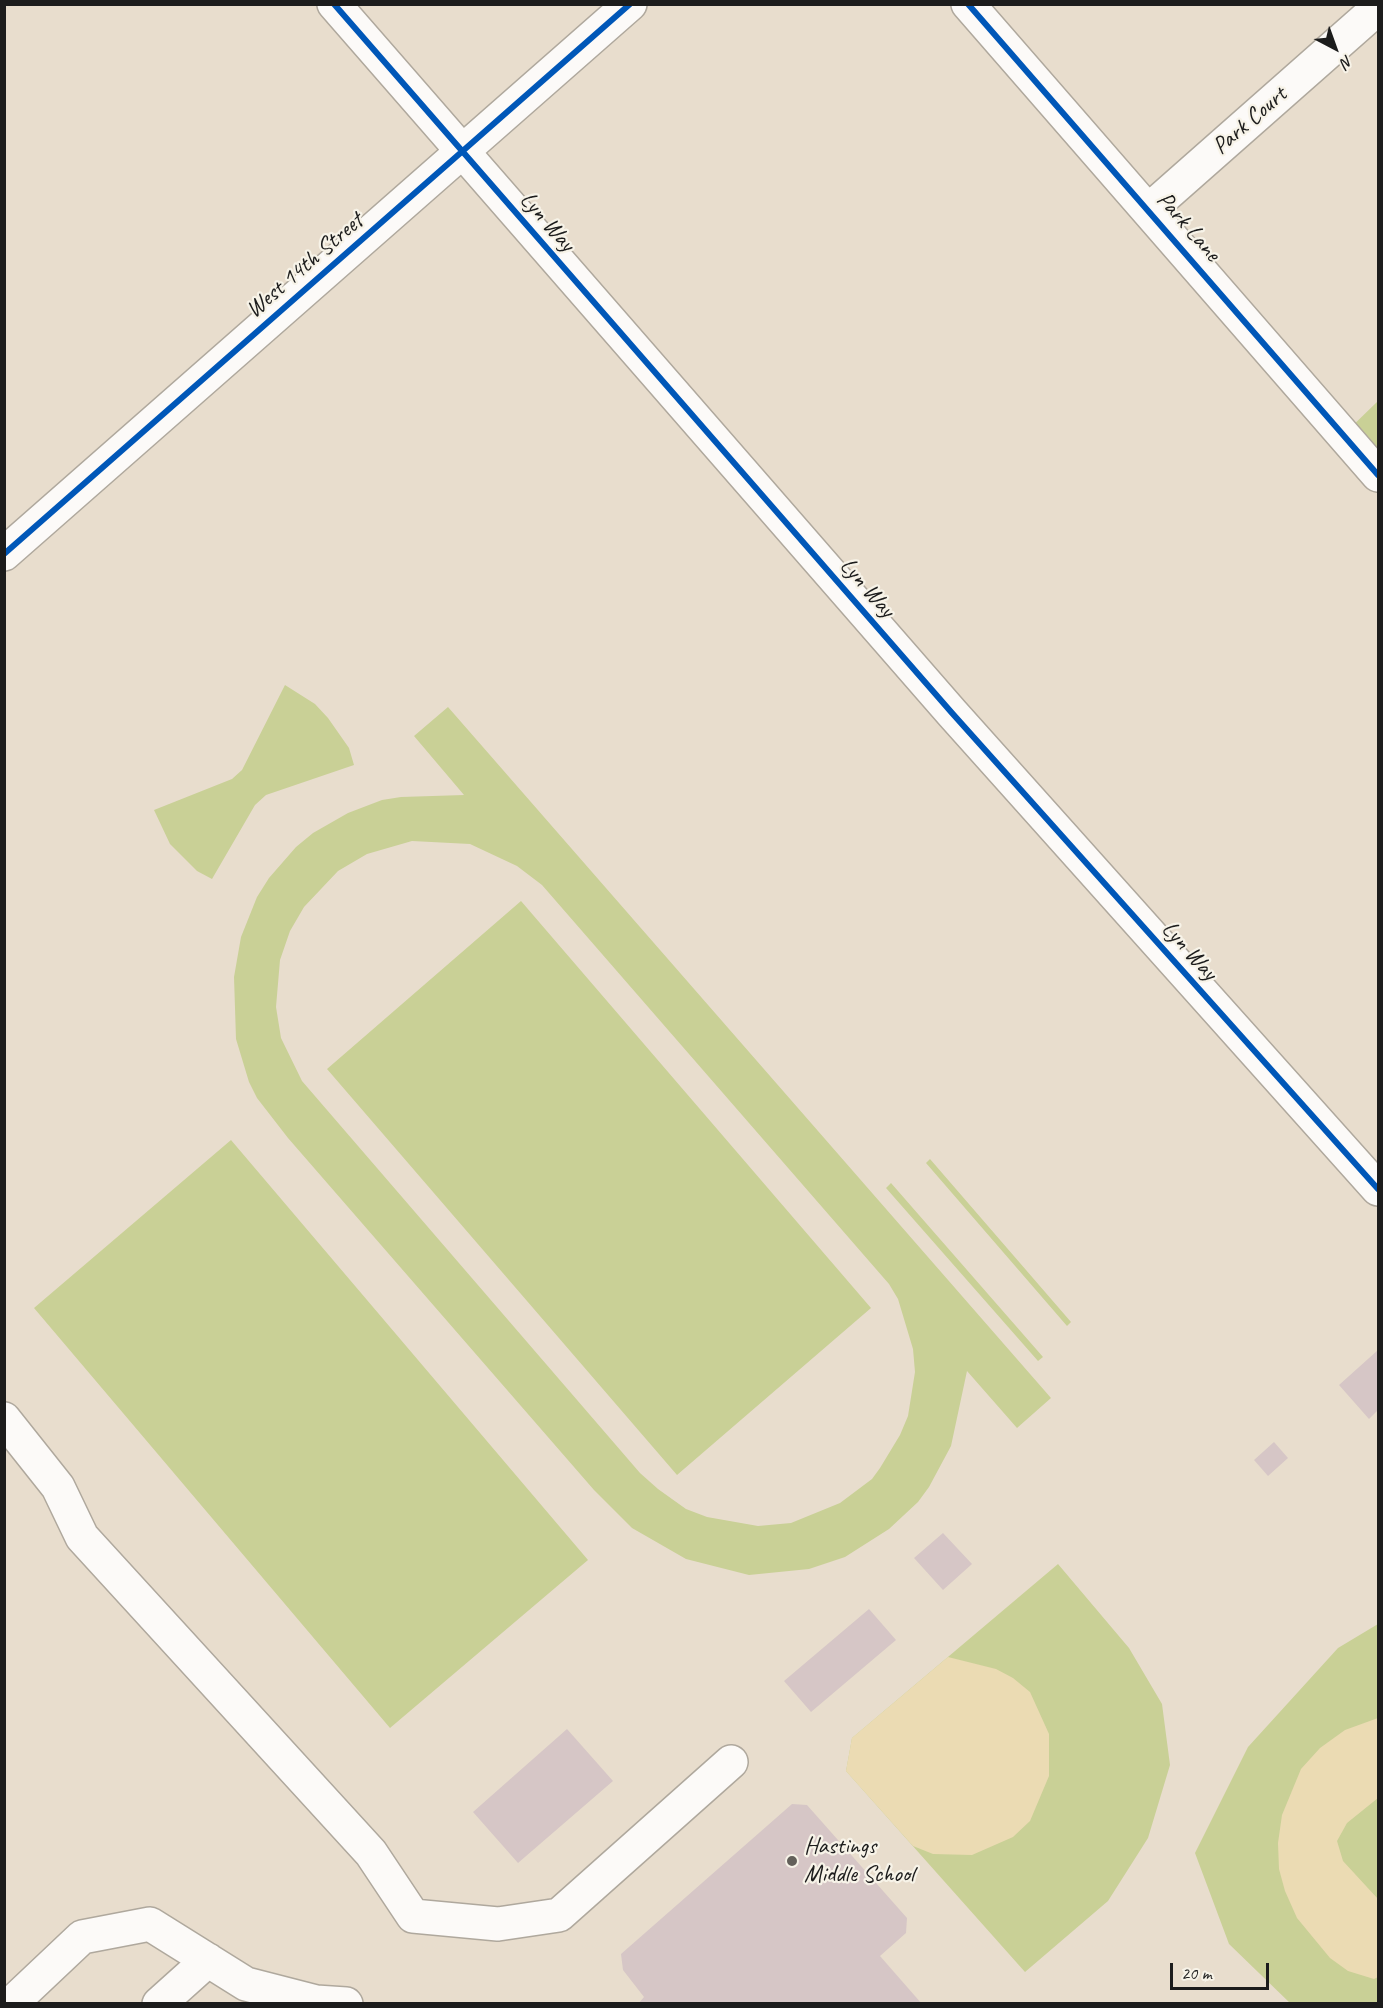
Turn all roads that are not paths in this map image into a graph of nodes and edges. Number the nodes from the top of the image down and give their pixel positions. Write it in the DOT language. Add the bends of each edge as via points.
graph roads {
  1 [pos="334,4"];
  2 [pos="630,4"];
  3 [pos="968,4"];
  4 [pos="1378,8"];
  5 [pos="463,152"];
  6 [pos="1149,210"];
  7 [pos="1378,475"];
  8 [pos="4,554"];
  9 [pos="1378,1189"];
  10 [pos="4,1419"];
  11 [pos="731,1762"];
  12 [pos="208,1960"];
  13 [pos="300,2001"];
  14 [pos="11,2004"];
  15 [pos="159,2004"];
  16 [pos="345,2004"];
  1 -- 5 [label="street, Lyn Way"];
  2 -- 5 [label="street, West 14th Street"];
  3 -- 6 [label="street, Park Lane"];
  4 -- 6 [label="street, Park Court"];
  5 -- 8 [label="street, West 14th Street"];
  5 -- 9 [label="street, Lyn Way" via="952,712"];
  6 -- 7 [label="street, Park Lane"];
  10 -- 11 [label="street" via="58,1487 82,1537 370,1852 413,1916 498,1924 559,1915"];
  12 -- 13 [label="street" via="246,1984"];
  12 -- 14 [label="street" via="150,1924 82,1936"];
  12 -- 15 [label="street"];
  13 -- 16 [label="street"];
}
